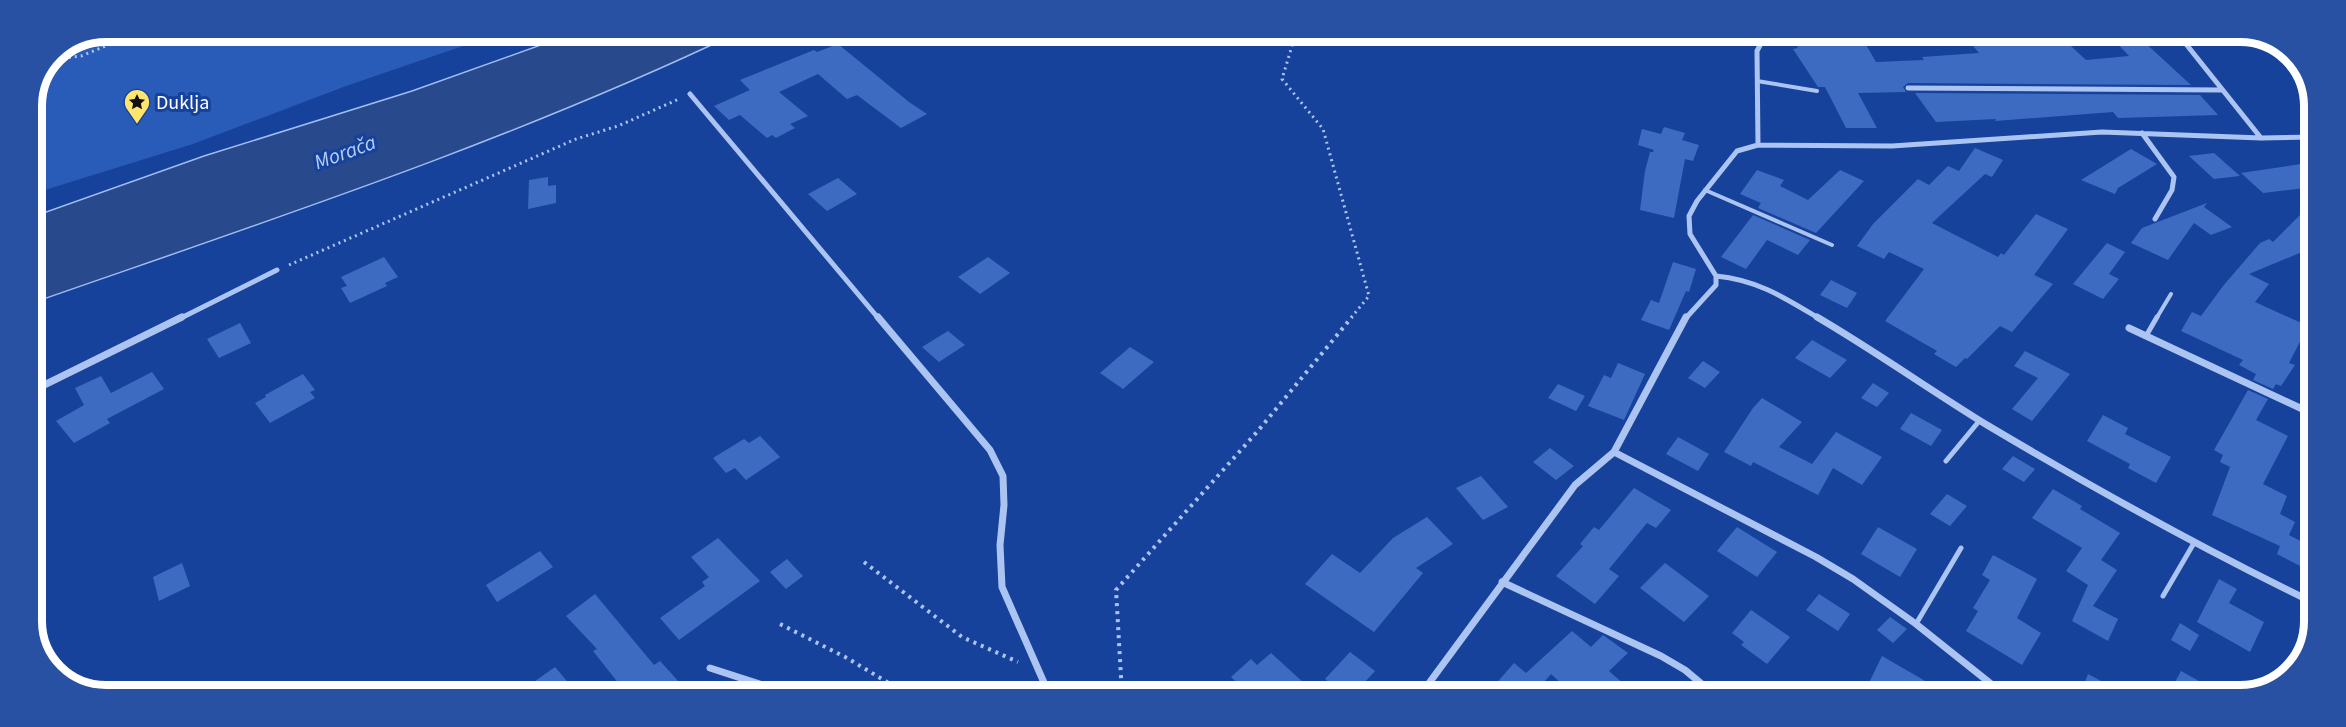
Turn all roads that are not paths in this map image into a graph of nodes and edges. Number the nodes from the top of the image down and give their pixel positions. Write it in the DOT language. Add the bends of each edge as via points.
graph roads {
  1 [pos="1761,42"];
  2 [pos="2184,42"];
  3 [pos="1757,81"];
  4 [pos="1908,88"];
  5 [pos="2221,90"];
  6 [pos="1817,92"];
  7 [pos="690,94"];
  8 [pos="2142,133"];
  9 [pos="2304,137"];
  10 [pos="2260,138"];
  11 [pos="1758,145"];
  12 [pos="1705,190"];
  13 [pos="2155,219"];
  14 [pos="1832,245"];
  15 [pos="277,270"];
  16 [pos="1716,276"];
  17 [pos="2171,294"];
  18 [pos="2129,328"];
  19 [pos="2146,336"];
  20 [pos="42,386"];
  21 [pos="2304,410"];
  22 [pos="1980,420"];
  23 [pos="1614,452"];
  24 [pos="1946,461"];
  25 [pos="2194,543"];
  26 [pos="1961,548"];
  27 [pos="1502,582"];
  28 [pos="2163,596"];
  29 [pos="2304,598"];
  30 [pos="1916,624"];
  31 [pos="710,668"];
  32 [pos="762,685"];
  33 [pos="1044,685"];
  34 [pos="1428,685"];
  35 [pos="1703,685"];
  36 [pos="1993,685"];
  1 -- 3 [label="street" via="1756,51"];
  2 -- 5 [label="street"];
  3 -- 6 [label="lane"];
  3 -- 11 [label="street"];
  4 -- 5 [label="street"];
  5 -- 10 [label="street"];
  7 -- 33 [label="street" via="990,450 1003,476 1002,587"];
  8 -- 10 [label="street"];
  8 -- 11 [label="street" via="2102,132 1892,146"];
  8 -- 13 [label="street" via="2174,177 2172,190"];
  9 -- 10 [label="street"];
  11 -- 12 [label="street" via="1737,151"];
  12 -- 14 [label="lane"];
  12 -- 16 [label="street" via="1689,216 1690,234"];
  15 -- 20 [label="street"];
  16 -- 22 [label="street" via="1739,278 1768,288 1877,352"];
  16 -- 23 [label="street" via="1716,285 1688,313"];
  17 -- 19 [label="lane"];
  18 -- 19 [label="street"];
  19 -- 21 [label="street"];
  22 -- 24 [label="lane"];
  22 -- 25 [label="street"];
  23 -- 27 [label="street" via="1575,485"];
  23 -- 30 [label="street" via="1816,557"];
  25 -- 28 [label="lane"];
  25 -- 29 [label="street"];
  26 -- 30 [label="lane"];
  27 -- 34 [label="street"];
  27 -- 35 [label="street" via="1661,656"];
  30 -- 36 [label="street"];
  31 -- 32 [label="street"];
}
